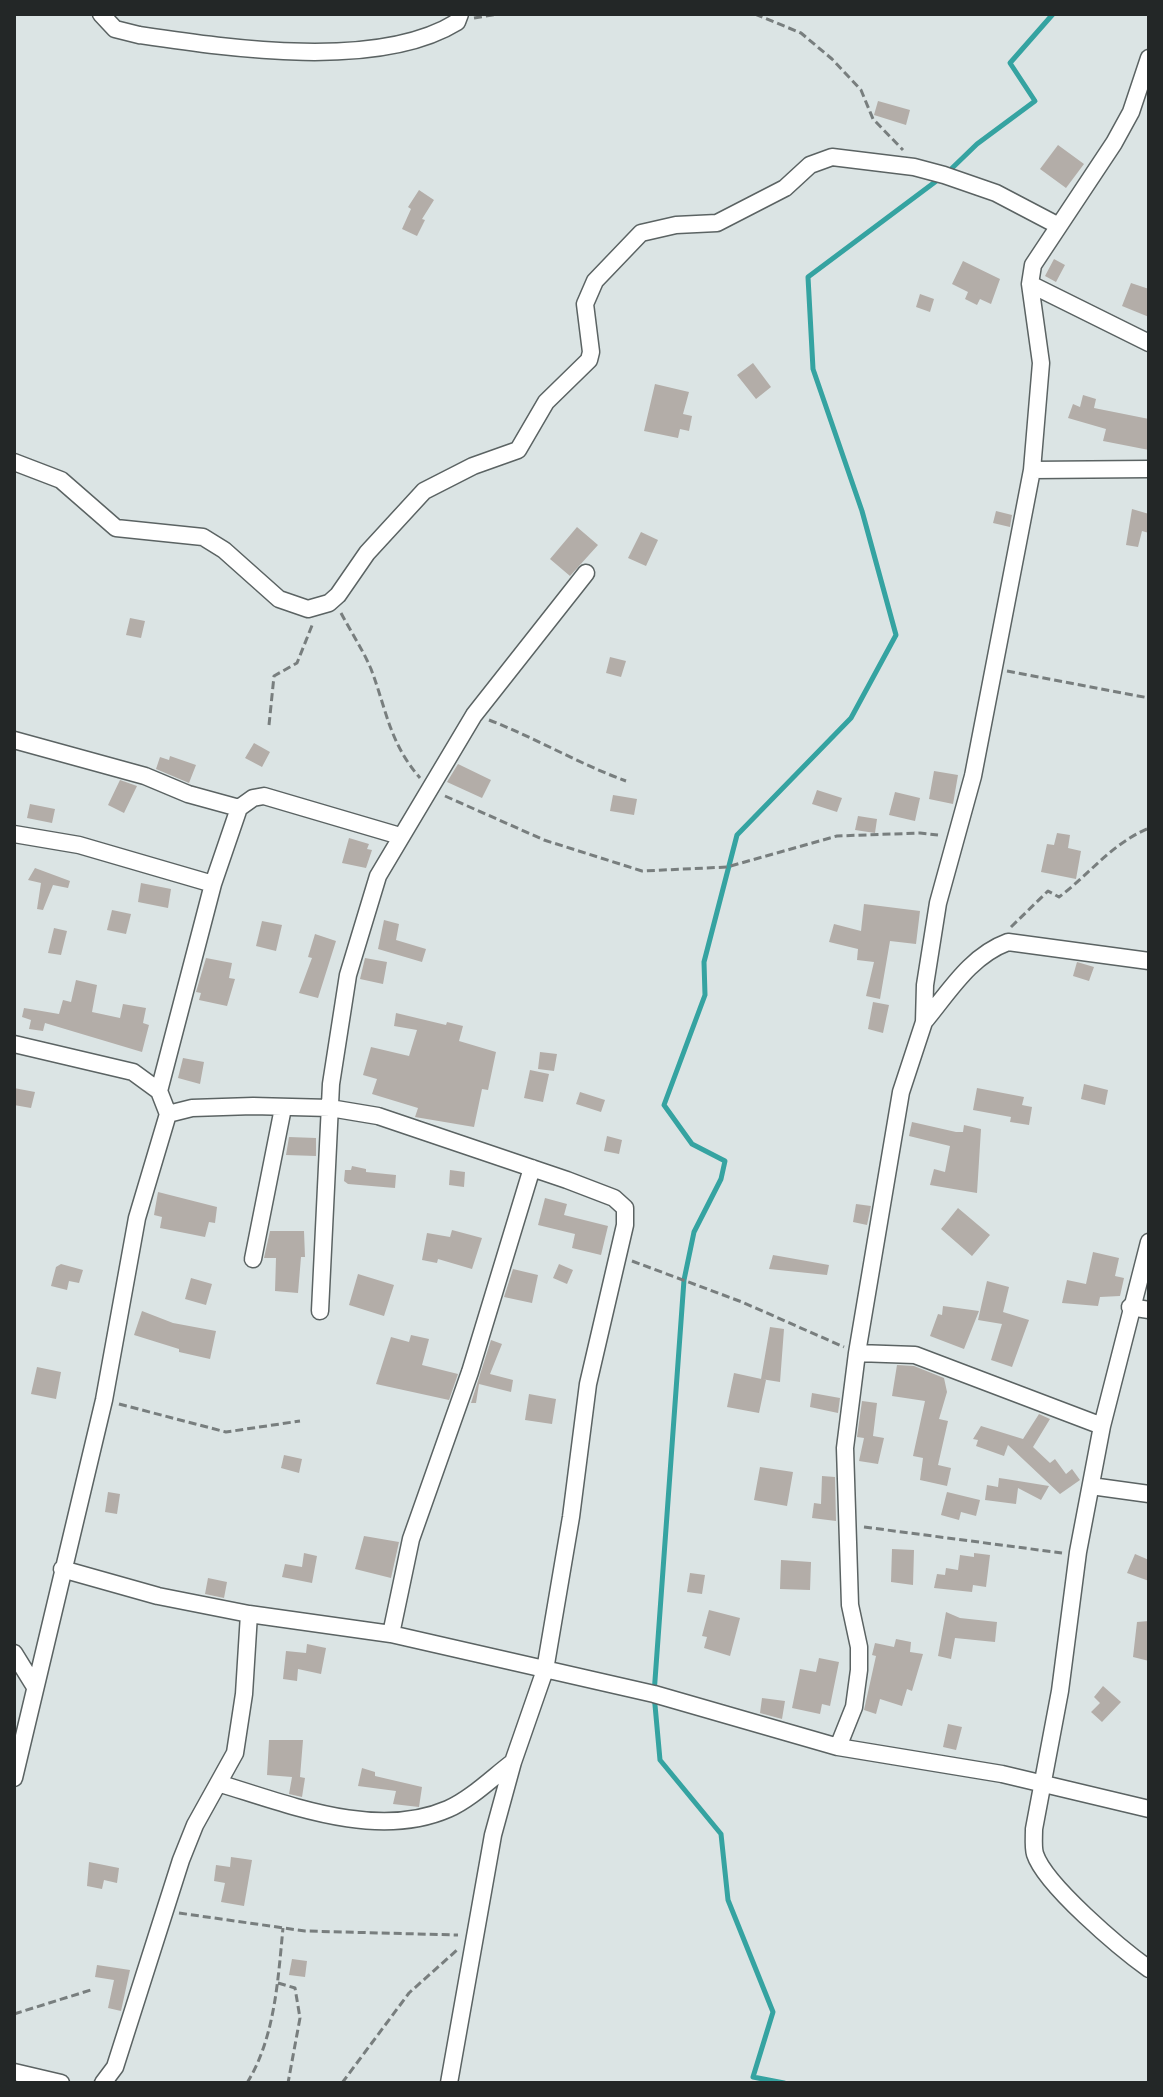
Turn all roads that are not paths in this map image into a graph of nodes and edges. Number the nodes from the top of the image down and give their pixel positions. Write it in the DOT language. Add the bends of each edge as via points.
graph roads {
  1 [pos="101,14"];
  2 [pos="459,18"];
  3 [pos="1149,58"];
  4 [pos="1057,225"];
  5 [pos="1030,284"];
  6 [pos="1149,343"];
  7 [pos="14,462"];
  8 [pos="1149,469"];
  9 [pos="1032,470"];
  10 [pos="586,573"];
  11 [pos="14,740"];
  12 [pos="239,808"];
  13 [pos="14,834"];
  14 [pos="400,836"];
  15 [pos="213,884"];
  16 [pos="1149,961"];
  17 [pos="924,1022"];
  18 [pos="14,1044"];
  19 [pos="159,1091"];
  20 [pos="283,1108"];
  21 [pos="330,1108"];
  22 [pos="168,1114"];
  23 [pos="532,1168"];
  24 [pos="1149,1242"];
  25 [pos="253,1259"];
  26 [pos="1130,1307"];
  27 [pos="1149,1310"];
  28 [pos="320,1311"];
  29 [pos="857,1353"];
  30 [pos="1102,1426"];
  31 [pos="1091,1486"];
  32 [pos="1149,1494"];
  33 [pos="62,1569"];
  34 [pos="249,1614"];
  35 [pos="391,1634"];
  36 [pos="14,1653"];
  37 [pos="545,1670"];
  38 [pos="35,1687"];
  39 [pos="838,1747"];
  40 [pos="513,1762"];
  41 [pos="14,1778"];
  42 [pos="1040,1783"];
  43 [pos="221,1784"];
  44 [pos="1149,1809"];
  45 [pos="1149,1969"];
  46 [pos="14,2072"];
  47 [pos="61,2083"];
  48 [pos="103,2083"];
  49 [pos="449,2083"];
  1 -- 2 [label="street" via="115,29 139,35 296,53 397,43 444,30"];
  3 -- 4 [label="street" via="1120,133"];
  4 -- 5 [label="street" via="1033,265"];
  4 -- 7 [label="street" via="996,193 914,167 832,157 810,165 785,188 717,223 641,233 595,281 585,304 589,360 546,402 518,450 424,491 367,553 334,599 308,609 288,605 203,537 116,528 61,480"];
  5 -- 6 [label="street"];
  5 -- 9 [label="street" via="1041,363"];
  8 -- 9 [label="street"];
  9 -- 17 [label="street" via="957,842 938,903"];
  10 -- 14 [label="street" via="474,715"];
  11 -- 12 [label="street"];
  12 -- 14 [label="street" via="264,796"];
  12 -- 15 [label="street"];
  13 -- 15 [label="street" via="79,845"];
  14 -- 21 [label="street" via="359,929"];
  15 -- 19 [label="street"];
  16 -- 17 [label="street" via="1008,942 974,961"];
  17 -- 29 [label="street" via="901,1092"];
  18 -- 19 [label="street" via="133,1072"];
  19 -- 22 [label="street"];
  20 -- 21 [label="street"];
  20 -- 22 [label="street" via="209,1107"];
  20 -- 25 [label="street"];
  21 -- 23 [label="street" via="378,1116"];
  21 -- 28 [label="street"];
  22 -- 33 [label="street" via="137,1218 104,1400"];
  23 -- 35 [label="street" via="470,1372 411,1539"];
  23 -- 37 [label="street" via="620,1202 626,1216 588,1384"];
  24 -- 26 [label="street"];
  26 -- 27 [label="street"];
  26 -- 30 [label="street"];
  29 -- 30 [label="street" via="915,1355"];
  29 -- 39 [label="street" via="845,1448 850,1605 859,1670 854,1707"];
  30 -- 31 [label="street"];
  31 -- 32 [label="street"];
  31 -- 42 [label="street" via="1060,1691"];
  33 -- 34 [label="street"];
  33 -- 38 [label="street"];
  34 -- 35 [label="street"];
  34 -- 43 [label="street" via="241,1729"];
  35 -- 37 [label="street"];
  36 -- 38 [label="street"];
  37 -- 39 [label="street" via="654,1694"];
  37 -- 40 [label="street"];
  38 -- 41 [label="street"];
  39 -- 42 [label="street"];
  40 -- 43 [label="street" via="451,1808 393,1823 323,1813"];
  40 -- 49 [label="street" via="474,1935"];
  42 -- 44 [label="street"];
  42 -- 45 [label="street" via="1034,1852 1041,1867 1097,1928"];
  43 -- 48 [label="street" via="195,1825 115,2067"];
  46 -- 47 [label="street"];
}
